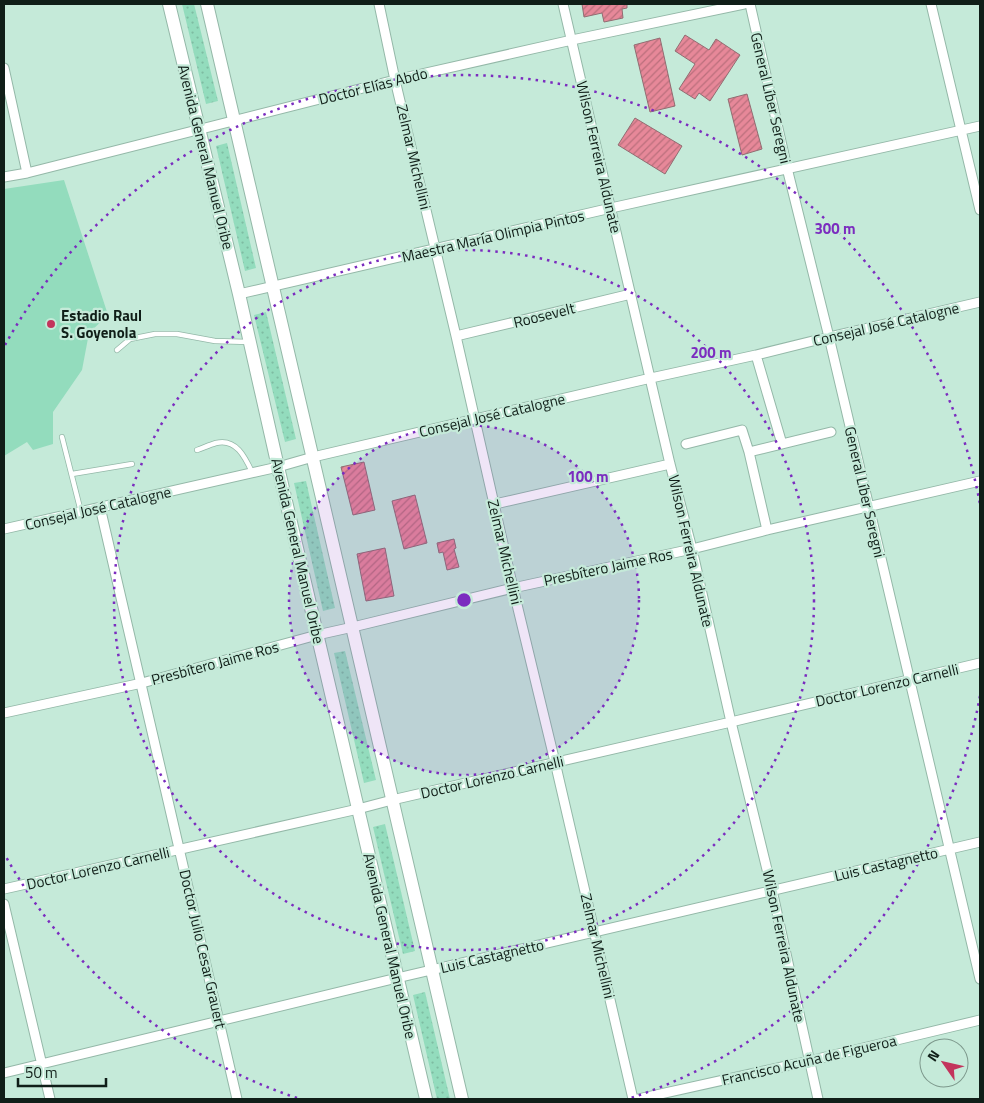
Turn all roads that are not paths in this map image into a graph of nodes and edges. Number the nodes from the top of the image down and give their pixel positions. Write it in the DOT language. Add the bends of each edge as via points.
graph roads {
  1 [pos="169,4"];
  2 [pos="207,4"];
  3 [pos="379,4"];
  4 [pos="563,4"];
  5 [pos="744,4"];
  6 [pos="750,4"];
  7 [pos="931,4"];
  8 [pos="572,40"];
  9 [pos="4,68"];
  10 [pos="395,80"];
  11 [pos="234,120"];
  12 [pos="980,126"];
  13 [pos="200,129"];
  14 [pos="961,131"];
  15 [pos="787,168"];
  16 [pos="27,173"];
  17 [pos="4,177"];
  18 [pos="611,208"];
  19 [pos="980,210"];
  20 [pos="436,249"];
  21 [pos="273,287"];
  22 [pos="239,294"];
  23 [pos="631,294"];
  24 [pos="980,302"];
  25 [pos="456,336"];
  26 [pos="828,337"];
  27 [pos="250,342"];
  28 [pos="117,350"];
  29 [pos="756,355"];
  30 [pos="651,378"];
  31 [pos="475,419"];
  32 [pos="831,432"];
  33 [pos="62,437"];
  34 [pos="686,444"];
  35 [pos="782,444"];
  36 [pos="197,450"];
  37 [pos="749,452"];
  38 [pos="313,457"];
  39 [pos="132,464"];
  40 [pos="670,464"];
  41 [pos="278,467"];
  42 [pos="252,472"];
  43 [pos="72,474"];
  44 [pos="980,481"];
  45 [pos="495,504"];
  46 [pos="100,507"];
  47 [pos="869,507"];
  48 [pos="81,512"];
  49 [pos="4,529"];
  50 [pos="767,530"];
  51 [pos="692,549"];
  52 [pos="513,588"];
  53 [pos="353,627"];
  54 [pos="318,634"];
  55 [pos="980,663"];
  56 [pos="910,679"];
  57 [pos="142,683"];
  58 [pos="4,713"];
  59 [pos="731,722"];
  60 [pos="555,762"];
  61 [pos="392,800"];
  62 [pos="358,809"];
  63 [pos="980,842"];
  64 [pos="949,849"];
  65 [pos="180,850"];
  66 [pos="4,889"];
  67 [pos="772,890"];
  68 [pos="4,904"];
  69 [pos="595,932"];
  70 [pos="432,970"];
  71 [pos="397,978"];
  72 [pos="980,980"];
  73 [pos="980,1020"];
  74 [pos="219,1021"];
  75 [pos="808,1061"];
  76 [pos="41,1064"];
  77 [pos="4,1073"];
  78 [pos="50,1099"];
  79 [pos="237,1099"];
  80 [pos="426,1099"];
  81 [pos="462,1099"];
  82 [pos="633,1099"];
  83 [pos="638,1099"];
  84 [pos="818,1099"];
  1 -- 13 [label="main road, Avenida General Manuel Oribe"];
  2 -- 11 [label="main road"];
  3 -- 10 [label="street, Zelmar Michellini"];
  4 -- 8 [label="street, Wilson Ferreira Aldunate"];
  5 -- 8 [label="street, Doctor Elías Abdo"];
  6 -- 15 [label="street, General Líber Seregni"];
  7 -- 14 [label="street"];
  8 -- 10 [label="street, Doctor Elías Abdo"];
  8 -- 18 [label="street, Wilson Ferreira Aldunate"];
  9 -- 16 [label="street"];
  10 -- 11 [label="street, Doctor Elías Abdo"];
  10 -- 20 [label="street, Zelmar Michellini"];
  11 -- 13 [label="street, Doctor Elías Abdo"];
  11 -- 21 [label="main road"];
  12 -- 14 [label="street, Maestra María Olimpia Pintos"];
  13 -- 16 [label="street, Doctor Elías Abdo"];
  13 -- 22 [label="main road, Avenida General Manuel Oribe"];
  14 -- 15 [label="street, Maestra María Olimpia Pintos"];
  14 -- 19 [label="street"];
  15 -- 18 [label="street, Maestra María Olimpia Pintos"];
  15 -- 26 [label="street, General Líber Seregni"];
  16 -- 17 [label="street, Doctor Elías Abdo"];
  18 -- 20 [label="street, Maestra María Olimpia Pintos"];
  18 -- 23 [label="street, Wilson Ferreira Aldunate"];
  20 -- 21 [label="street, Maestra María Olimpia Pintos"];
  20 -- 25 [label="street, Zelmar Michellini"];
  21 -- 22 [label="street, Maestra María Olimpia Pintos"];
  21 -- 38 [label="main road"];
  22 -- 27 [label="main road, Avenida General Manuel Oribe"];
  23 -- 25 [label="street, Roosevelt"];
  23 -- 30 [label="street, Wilson Ferreira Aldunate"];
  24 -- 26 [label="street, Consejal José Catalogne"];
  25 -- 31 [label="street, Zelmar Michellini"];
  26 -- 29 [label="street, Consejal José Catalogne"];
  26 -- 47 [label="street, General Líber Seregni"];
  27 -- 28 [label="lane" via="155,334 130,340"];
  27 -- 41 [label="main road, Avenida General Manuel Oribe"];
  29 -- 30 [label="street, Consejal José Catalogne"];
  29 -- 35 [label="street"];
  30 -- 31 [label="street, Consejal José Catalogne"];
  30 -- 40 [label="street, Wilson Ferreira Aldunate"];
  31 -- 38 [label="street, Consejal José Catalogne"];
  31 -- 45 [label="street, Zelmar Michellini"];
  32 -- 35 [label="street"];
  33 -- 43 [label="lane"];
  34 -- 37 [label="street" via="742,430"];
  35 -- 37 [label="street"];
  36 -- 42 [label="lane" via="218,442 231,444 243,454"];
  37 -- 50 [label="street"];
  38 -- 41 [label="street, Consejal José Catalogne"];
  38 -- 53 [label="main road"];
  39 -- 43 [label="lane"];
  40 -- 45 [label="street"];
  40 -- 51 [label="street, Wilson Ferreira Aldunate"];
  41 -- 42 [label="street, Consejal José Catalogne"];
  41 -- 54 [label="main road, Avenida General Manuel Oribe"];
  42 -- 46 [label="street, Consejal José Catalogne"];
  43 -- 48 [label="lane"];
  44 -- 47 [label="street, Presbítero Jaime Ros"];
  45 -- 52 [label="street, Zelmar Michellini"];
  46 -- 48 [label="street, Consejal José Catalogne"];
  46 -- 57 [label="street, Doctor Julio Cesar Grauert"];
  47 -- 50 [label="street, Presbítero Jaime Ros"];
  47 -- 56 [label="street, General Líber Seregni"];
  48 -- 49 [label="street, Consejal José Catalogne"];
  50 -- 51 [label="street, Presbítero Jaime Ros"];
  51 -- 52 [label="street, Presbítero Jaime Ros"];
  51 -- 59 [label="street, Wilson Ferreira Aldunate"];
  52 -- 53 [label="street, Presbítero Jaime Ros"];
  52 -- 60 [label="street, Zelmar Michellini"];
  53 -- 54 [label="street, Presbítero Jaime Ros"];
  53 -- 61 [label="main road"];
  54 -- 57 [label="street, Presbítero Jaime Ros"];
  54 -- 62 [label="main road, Avenida General Manuel Oribe"];
  55 -- 56 [label="street, Doctor Lorenzo Carnelli"];
  56 -- 59 [label="street, Doctor Lorenzo Carnelli"];
  56 -- 64 [label="street, General Líber Seregni"];
  57 -- 58 [label="street, Presbítero Jaime Ros"];
  57 -- 65 [label="street, Doctor Julio Cesar Grauert"];
  59 -- 60 [label="street, Doctor Lorenzo Carnelli"];
  59 -- 67 [label="street, Wilson Ferreira Aldunate"];
  60 -- 61 [label="street, Doctor Lorenzo Carnelli"];
  60 -- 69 [label="street, Zelmar Michellini"];
  61 -- 62 [label="street, Doctor Lorenzo Carnelli"];
  61 -- 70 [label="main road"];
  62 -- 65 [label="street, Doctor Lorenzo Carnelli"];
  62 -- 71 [label="main road, Avenida General Manuel Oribe"];
  63 -- 64 [label="street, Luis Castagnetto"];
  64 -- 67 [label="street, Luis Castagnetto"];
  64 -- 72 [label="street, General Líber Seregni"];
  65 -- 66 [label="street, Doctor Lorenzo Carnelli"];
  65 -- 74 [label="street, Doctor Julio Cesar Grauert"];
  67 -- 69 [label="street, Luis Castagnetto"];
  67 -- 75 [label="street, Wilson Ferreira Aldunate"];
  68 -- 76 [label="street"];
  69 -- 70 [label="street, Luis Castagnetto"];
  69 -- 82 [label="street, Zelmar Michellini"];
  70 -- 71 [label="street, Luis Castagnetto"];
  70 -- 81 [label="main road"];
  71 -- 74 [label="street, Luis Castagnetto"];
  71 -- 80 [label="main road, Avenida General Manuel Oribe"];
  73 -- 75 [label="street, Francisco Acuña de Figueroa"];
  74 -- 76 [label="street, Luis Castagnetto"];
  74 -- 79 [label="street, Doctor Julio Cesar Grauert"];
  75 -- 83 [label="street, Francisco Acuña de Figueroa"];
  75 -- 84 [label="street, Wilson Ferreira Aldunate"];
  76 -- 77 [label="street, Luis Castagnetto"];
  76 -- 78 [label="street"];
}
